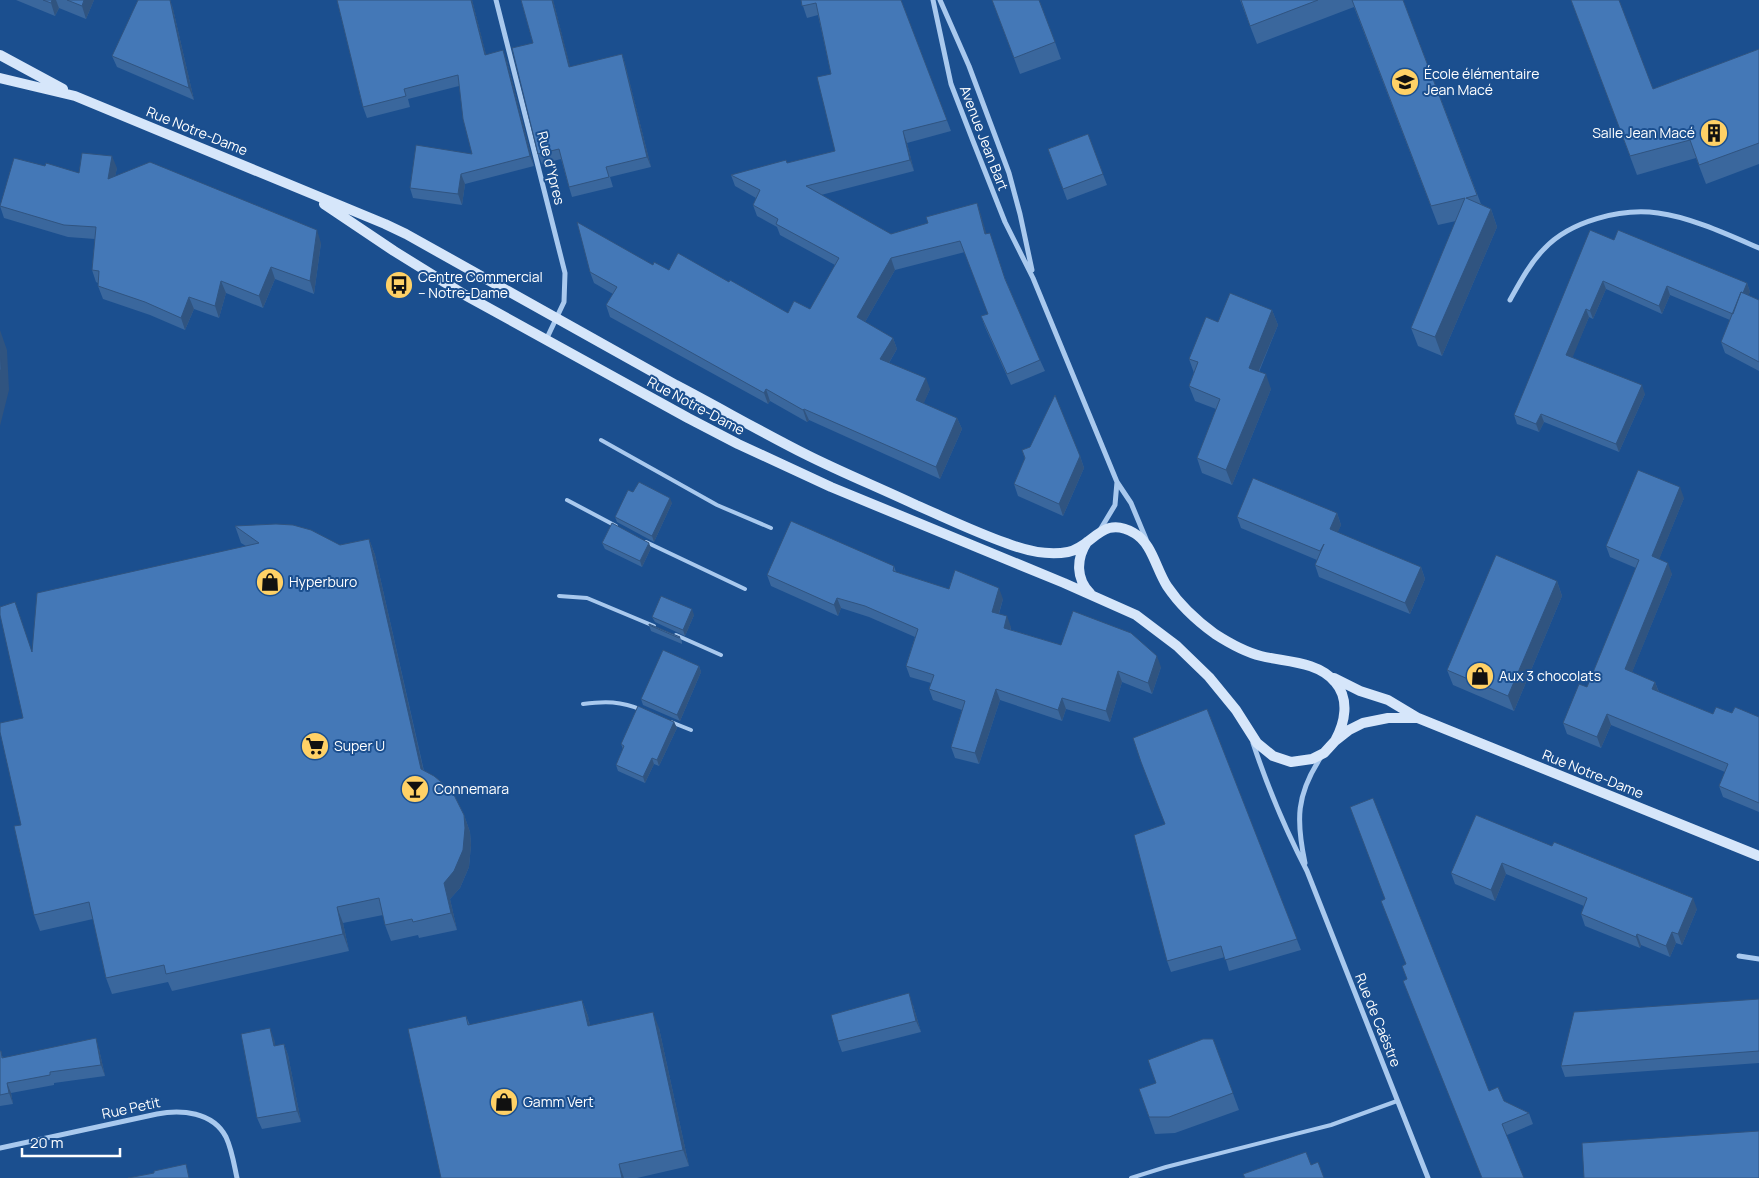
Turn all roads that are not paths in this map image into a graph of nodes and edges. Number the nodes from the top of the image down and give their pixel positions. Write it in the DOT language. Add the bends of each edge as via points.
graph roads {
  1 [pos="496,0"];
  2 [pos="932,0"];
  3 [pos="940,0"];
  4 [pos="0,55"];
  5 [pos="0,78"];
  6 [pos="75,96"];
  7 [pos="308,193"];
  8 [pos="1759,248"];
  9 [pos="1034,278"];
  10 [pos="1510,300"];
  11 [pos="558,319"];
  12 [pos="546,340"];
  13 [pos="601,440"];
  14 [pos="1117,482"];
  15 [pos="567,500"];
  16 [pos="771,528"];
  17 [pos="623,530"];
  18 [pos="1098,532"];
  19 [pos="642,540"];
  20 [pos="1088,542"];
  21 [pos="1151,554"];
  22 [pos="744,590"];
  23 [pos="559,596"];
  24 [pos="1096,597"];
  25 [pos="657,627"];
  26 [pos="675,635"];
  27 [pos="721,654"];
  28 [pos="1330,676"];
  29 [pos="583,704"];
  30 [pos="648,712"];
  31 [pos="1418,718"];
  32 [pos="665,720"];
  33 [pos="1247,728"];
  34 [pos="691,730"];
  35 [pos="1335,741"];
  36 [pos="1324,753"];
  37 [pos="1759,856"];
  38 [pos="1307,871"];
  39 [pos="1739,956"];
  40 [pos="1759,959"];
  41 [pos="1397,1100"];
  42 [pos="0,1148"];
  43 [pos="237,1178"];
  44 [pos="1131,1178"];
  45 [pos="1428,1178"];
  1 -- 11 [label="street, Rue d'Ypres" via="565,273 564,302"];
  2 -- 9 [label="street, Avenue Jean Bart" via="952,84 1005,222"];
  3 -- 9 [label="street, Avenue Jean Bart" via="1009,173"];
  4 -- 6 [label="main road, Rue Notre-Dame"];
  5 -- 6 [label="main road, Rue Notre-Dame"];
  6 -- 7 [label="main road, Rue Notre-Dame"];
  7 -- 11 [label="main road, Rue Notre-Dame" via="406,234"];
  7 -- 12 [label="main road, Rue Notre-Dame" via="420,268"];
  8 -- 10 [label="street" via="1687,220 1657,213 1596,218 1568,231 1544,248"];
  9 -- 14 [label="street, Avenue Jean Bart"];
  11 -- 12 [label="street, Rue d'Ypres"];
  11 -- 20 [label="main road, Rue Notre-Dame" via="804,453 988,536 1020,547 1050,552 1068,552"];
  12 -- 24 [label="main road, Rue Notre-Dame" via="772,461"];
  13 -- 16 [label="lane" via="717,505"];
  14 -- 18 [label="street, Avenue Jean Bart" via="1115,505"];
  14 -- 21 [label="street, Avenue Jean Bart" via="1136,514"];
  15 -- 17 [label="lane"];
  18 -- 20 [label="main road, Rue Notre-Dame"];
  18 -- 21 [label="main road, Rue Notre-Dame" via="1114,528 1129,531 1142,539"];
  19 -- 22 [label="lane"];
  20 -- 24 [label="main road, Rue Notre-Dame" via="1080,557 1080,577 1085,588"];
  21 -- 28 [label="main road, Rue Notre-Dame" via="1166,585 1177,599 1201,624 1217,635 1259,656 1308,666"];
  23 -- 25 [label="lane" via="587,598"];
  24 -- 33 [label="main road, Rue Notre-Dame" via="1136,615 1177,646 1218,687"];
  26 -- 27 [label="lane"];
  28 -- 31 [label="main road, Rue Notre-Dame" via="1388,700"];
  28 -- 35 [label="main road, Rue Notre-Dame" via="1338,684 1345,707 1342,727"];
  29 -- 30 [label="lane" via="618,702"];
  31 -- 35 [label="main road, Rue Notre-Dame" via="1371,720"];
  31 -- 37 [label="main road, Rue Notre-Dame"];
  32 -- 34 [label="lane"];
  33 -- 36 [label="main road, Rue Notre-Dame" via="1257,743 1278,758 1298,762"];
  33 -- 38 [label="street, Rue de Caëstre" via="1276,807"];
  35 -- 36 [label="main road, Rue Notre-Dame"];
  36 -- 38 [label="street, Rue de Caëstre" via="1312,771 1300,808 1300,839"];
  38 -- 41 [label="street, Rue de Caëstre"];
  39 -- 40 [label="street"];
  41 -- 44 [label="lane" via="1331,1126 1166,1166"];
  41 -- 45 [label="street, Rue de Caëstre"];
  42 -- 43 [label="street, Rue Petit" via="170,1111 184,1112 197,1114 225,1135"];
}
